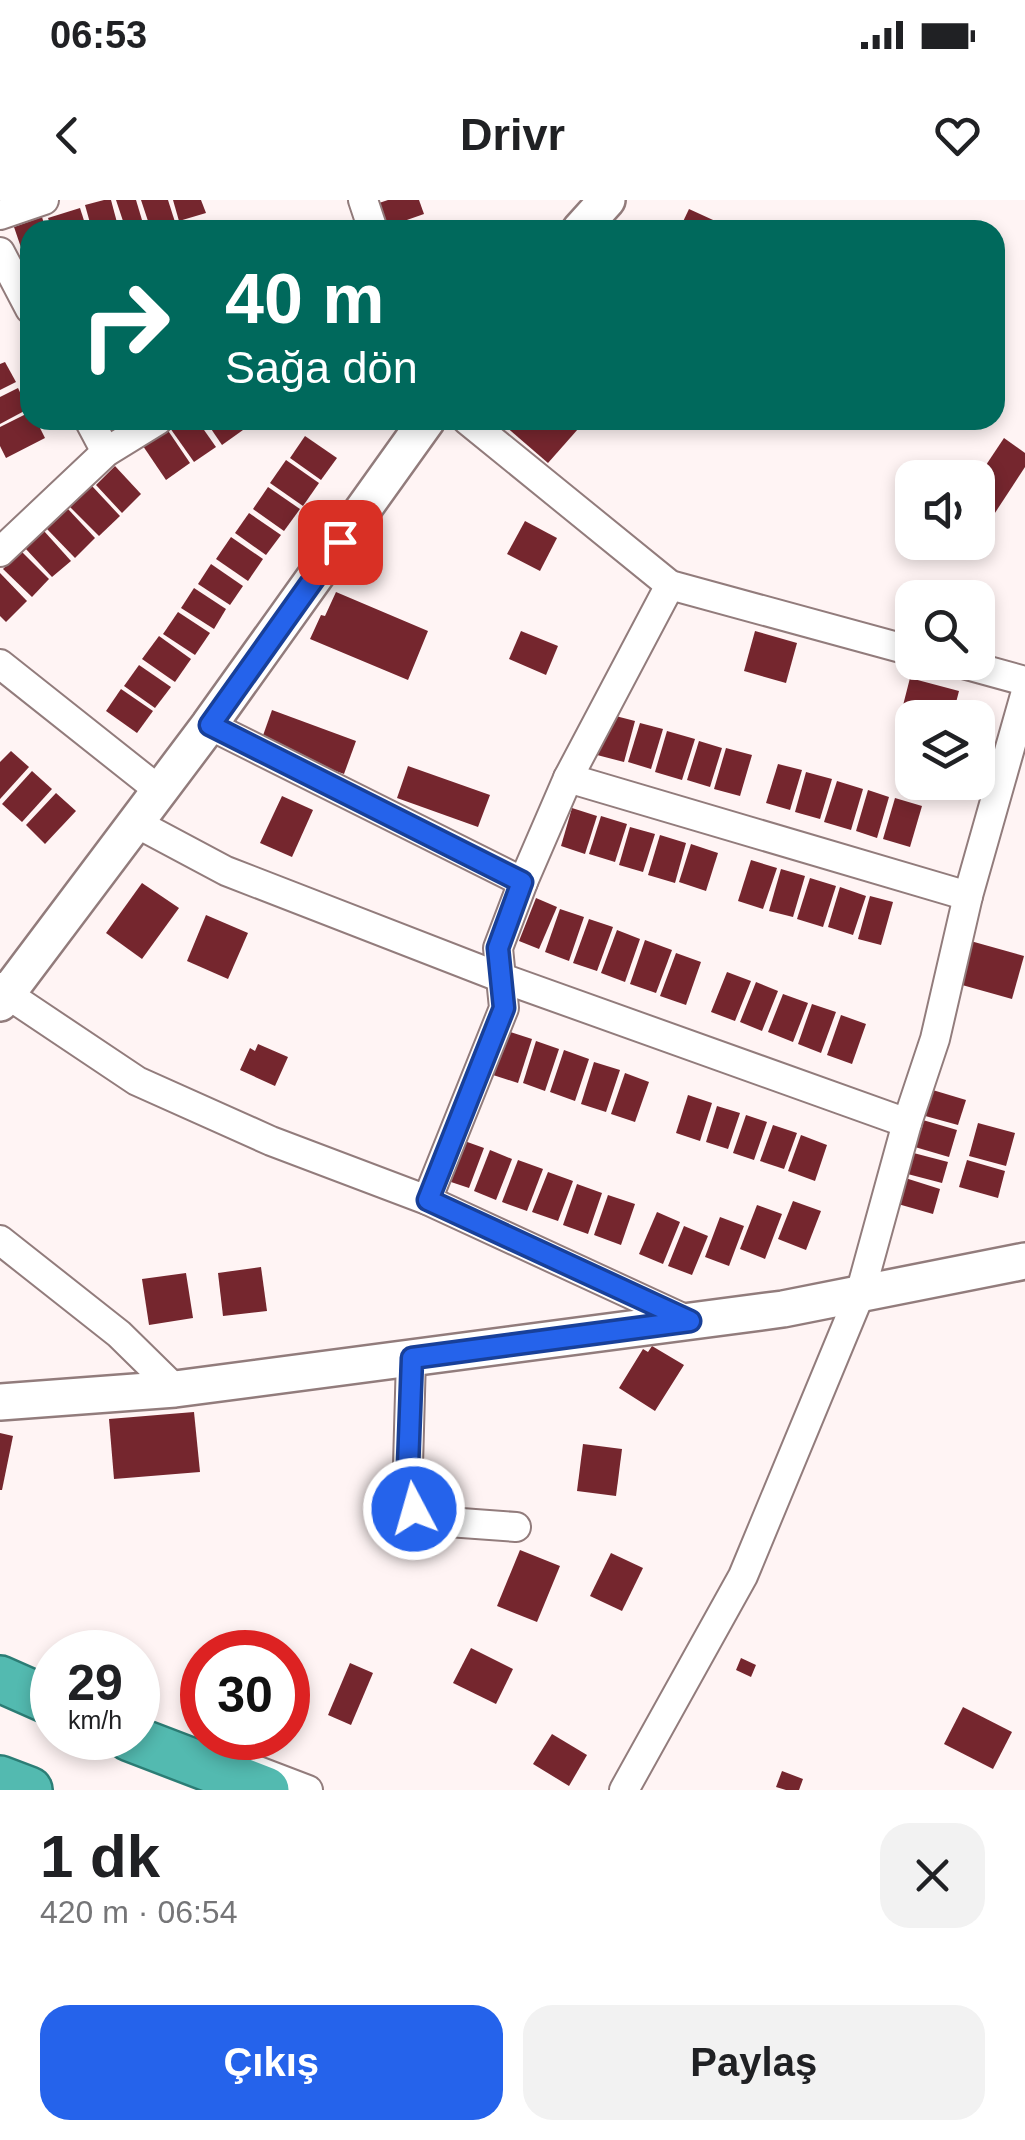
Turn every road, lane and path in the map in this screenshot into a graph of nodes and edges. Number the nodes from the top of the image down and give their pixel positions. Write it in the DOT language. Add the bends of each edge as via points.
graph roads {
  1 [pos="44,200"];
  2 [pos="608,200"];
  3 [pos="0,214"];
  4 [pos="589,220"];
  5 [pos="0,252"];
  6 [pos="20,290"];
  7 [pos="94,430"];
  8 [pos="142,430"];
  9 [pos="420,430"];
  10 [pos="479,430"];
  11 [pos="106,452"];
  12 [pos="0,552"];
  13 [pos="670,586"];
  14 [pos="895,646"];
  15 [pos="0,664"];
  16 [pos="995,673"];
  17 [pos="1025,681"];
  18 [pos="1025,695"];
  19 [pos="210,725"];
  20 [pos="568,778"];
  21 [pos="160,791"];
  22 [pos="136,823"];
  23 [pos="522,882"];
  24 [pos="968,896"];
  25 [pos="502,978"];
  26 [pos="2,995"];
  27 [pos="907,1122"];
  28 [pos="428,1200"];
  29 [pos="0,1240"];
  30 [pos="1025,1261"];
  31 [pos="860,1294"];
  32 [pos="690,1321"];
  33 [pos="412,1358"];
  34 [pos="175,1390"];
  35 [pos="0,1402"];
  36 [pos="516,1527"];
  37 [pos="0,1662"];
  38 [pos="30,1675"];
  39 [pos="0,1679"];
  40 [pos="30,1692"];
  41 [pos="160,1731"];
  42 [pos="160,1749"];
  43 [pos="0,1779"];
  44 [pos="28,1790"];
  45 [pos="266,1790"];
  46 [pos="308,1790"];
  47 [pos="624,1790"];
  1 -- 3 [label="street"];
  2 -- 4 [label="street"];
  5 -- 6 [label="street"];
  7 -- 11 [label="street"];
  8 -- 11 [label="street"];
  9 -- 19 [label="street"];
  10 -- 13 [label="street"];
  11 -- 12 [label="street"];
  13 -- 14 [label="street"];
  13 -- 20 [label="street"];
  15 -- 21 [label="street"];
  16 -- 17 [label="street"];
  18 -- 24 [label="street"];
  19 -- 21 [label="street"];
  19 -- 23 [label="street"];
  20 -- 23 [label="street"];
  20 -- 24 [label="street"];
  21 -- 22 [label="street"];
  22 -- 25 [label="street" via="226,871"];
  22 -- 26 [label="street"];
  23 -- 25 [label="street" via="498,948"];
  24 -- 27 [label="street"];
  25 -- 27 [label="street"];
  25 -- 28 [label="street" via="504,1008"];
  26 -- 28 [label="street" via="137,1081"];
  27 -- 31 [label="street"];
  28 -- 32 [label="street"];
  29 -- 34 [label="street" via="119,1334"];
  30 -- 31 [label="street"];
  31 -- 32 [label="street"];
  31 -- 47 [label="street" via="744,1576"];
  32 -- 33 [label="street"];
  33 -- 34 [label="street"];
  33 -- 36 [label="street" via="408,1466 414,1509 434,1521"];
  34 -- 35 [label="street"];
  37 -- 38 [label="street"];
  39 -- 40 [label="highway"];
  41 -- 46 [label="street"];
  42 -- 45 [label="highway"];
  43 -- 44 [label="highway"];
}
